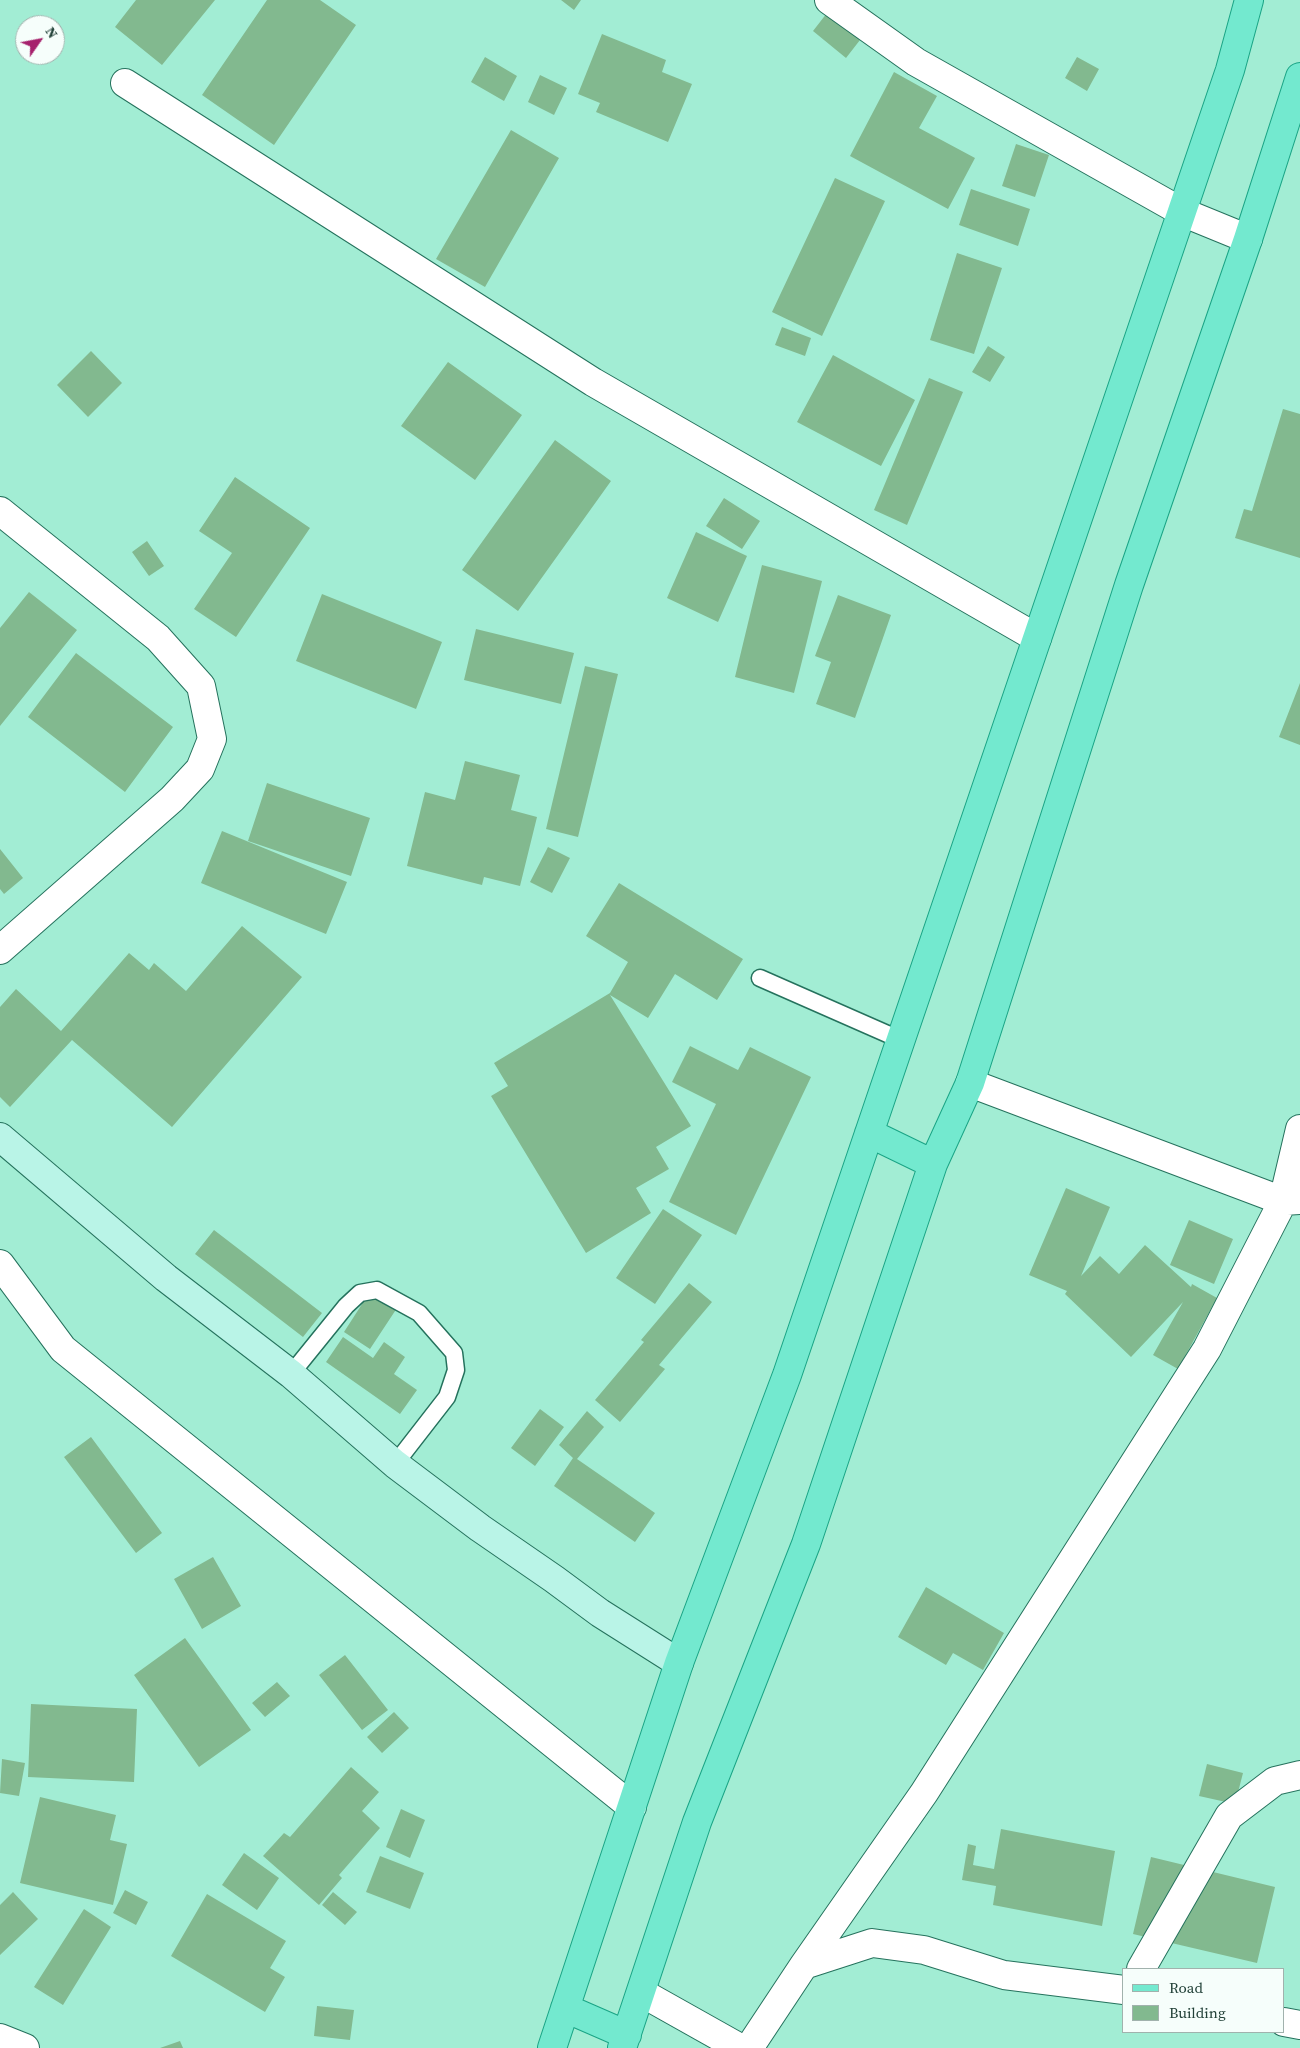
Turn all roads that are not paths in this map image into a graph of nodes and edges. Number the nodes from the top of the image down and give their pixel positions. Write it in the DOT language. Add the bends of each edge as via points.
graph roads {
  1 [pos="829,0"];
  2 [pos="1249,0"];
  3 [pos="1300,77"];
  4 [pos="125,83"];
  5 [pos="1182,212"];
  6 [pos="1248,239"];
  7 [pos="0,511"];
  8 [pos="1038,638"];
  9 [pos="0,950"];
  10 [pos="760,978"];
  11 [pos="901,1040"];
  12 [pos="970,1083"];
  13 [pos="1300,1129"];
  14 [pos="869,1133"];
  15 [pos="0,1137"];
  16 [pos="934,1164"];
  17 [pos="1292,1200"];
  18 [pos="0,1264"];
  19 [pos="291,1374"];
  20 [pos="395,1464"];
  21 [pos="679,1664"];
  22 [pos="1300,1775"];
  23 [pos="632,1807"];
  24 [pos="804,1965"];
  25 [pos="1142,1968"];
  26 [pos="1122,1990"];
  27 [pos="642,1993"];
  28 [pos="565,2008"];
  29 [pos="1285,2022"];
  30 [pos="1300,2025"];
  31 [pos="0,2038"];
  32 [pos="624,2042"];
  33 [pos="25,2048"];
  34 [pos="552,2048"];
  35 [pos="740,2048"];
  36 [pos="749,2048"];
  1 -- 5 [label="street" via="916,62"];
  2 -- 5 [label="main road" via="1230,70"];
  3 -- 6 [label="main road"];
  4 -- 8 [label="street" via="593,382"];
  5 -- 6 [label="street"];
  5 -- 8 [label="main road"];
  6 -- 12 [label="main road" via="1129,585"];
  7 -- 9 [label="street" via="158,638 201,686 212,739 200,769 172,799"];
  8 -- 11 [label="main road"];
  10 -- 11 [label="lane"];
  11 -- 14 [label="main road"];
  12 -- 16 [label="main road"];
  12 -- 17 [label="street"];
  13 -- 17 [label="street"];
  14 -- 16 [label="main road"];
  14 -- 21 [label="main road" via="787,1375"];
  15 -- 19 [label="street" via="166,1278"];
  16 -- 27 [label="main road" via="806,1544 697,1822"];
  17 -- 24 [label="street" via="1207,1349 924,1793"];
  18 -- 23 [label="street" via="63,1349"];
  19 -- 20 [label="street"];
  19 -- 20 [label="lane" via="360,1293 377,1290 419,1313 454,1353 456,1370 447,1397"];
  20 -- 21 [label="street" via="600,1613"];
  21 -- 23 [label="main road"];
  22 -- 25 [label="street" via="1275,1781 1229,1816"];
  23 -- 28 [label="main road"];
  24 -- 26 [label="street" via="872,1943 924,1950 1004,1975"];
  24 -- 36 [label="street"];
  27 -- 32 [label="main road"];
  27 -- 35 [label="street"];
  28 -- 32 [label="main road"];
  28 -- 34 [label="main road"];
  29 -- 30 [label="street"];
  31 -- 33 [label="street"];
}
